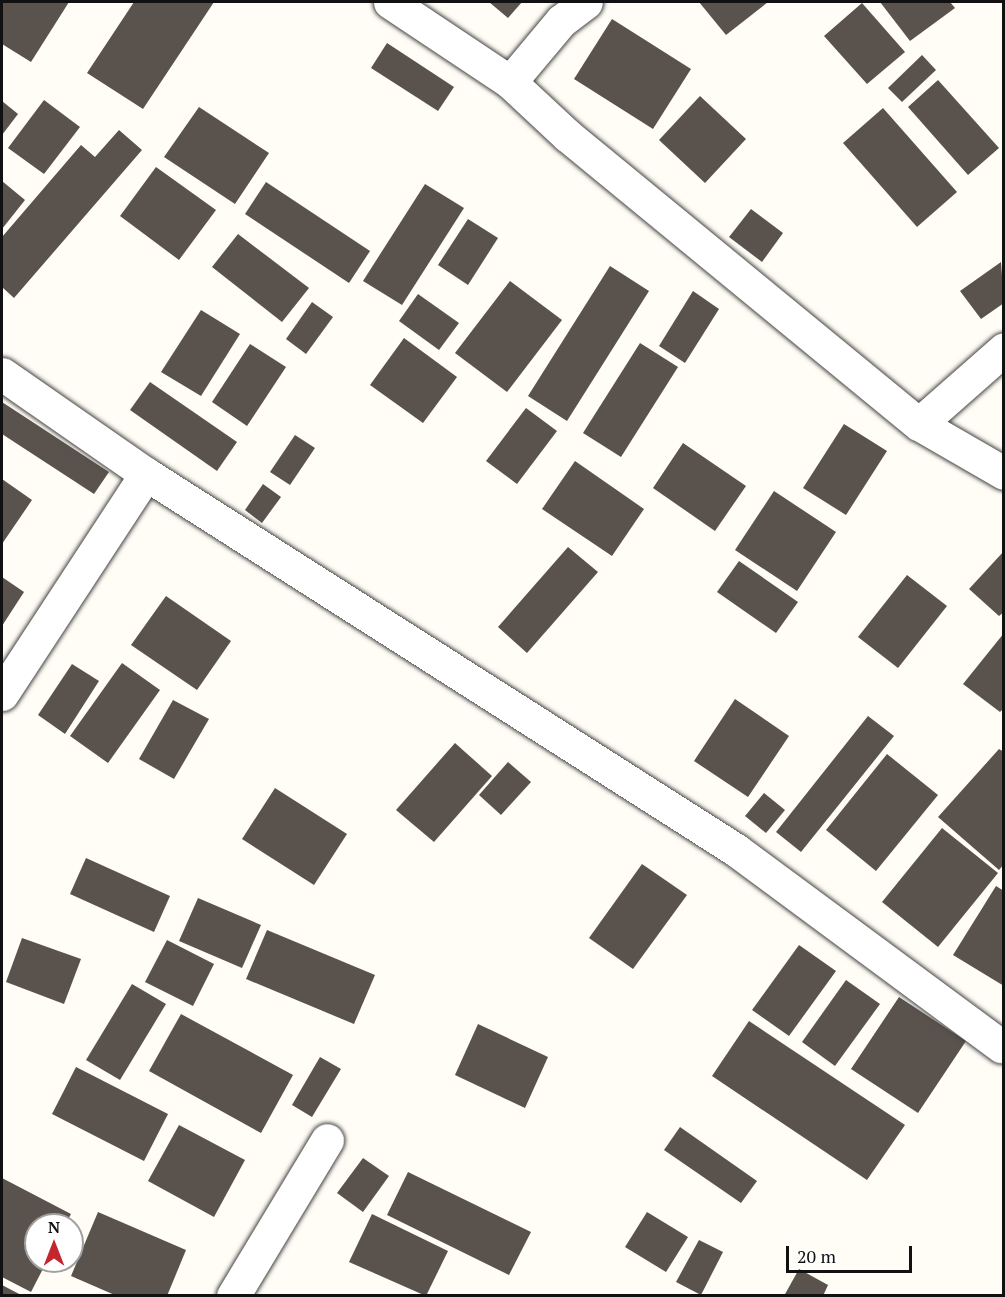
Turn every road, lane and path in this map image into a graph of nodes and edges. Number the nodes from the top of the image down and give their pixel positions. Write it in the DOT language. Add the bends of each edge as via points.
graph roads {
  1 [pos="390,2"];
  2 [pos="586,2"];
  3 [pos="510,82"];
  4 [pos="1004,349"];
  5 [pos="2,374"];
  6 [pos="919,424"];
  7 [pos="1004,473"];
  8 [pos="146,474"];
  9 [pos="2,694"];
  10 [pos="1001,1046"];
  11 [pos="327,1140"];
  12 [pos="233,1296"];
  1 -- 3 [label="street"];
  2 -- 3 [label="street" via="561,21"];
  3 -- 6 [label="street" via="568,136"];
  4 -- 6 [label="street"];
  5 -- 8 [label="street"];
  6 -- 7 [label="street"];
  8 -- 9 [label="street"];
  8 -- 10 [label="street" via="736,850"];
  11 -- 12 [label="street"];
}
